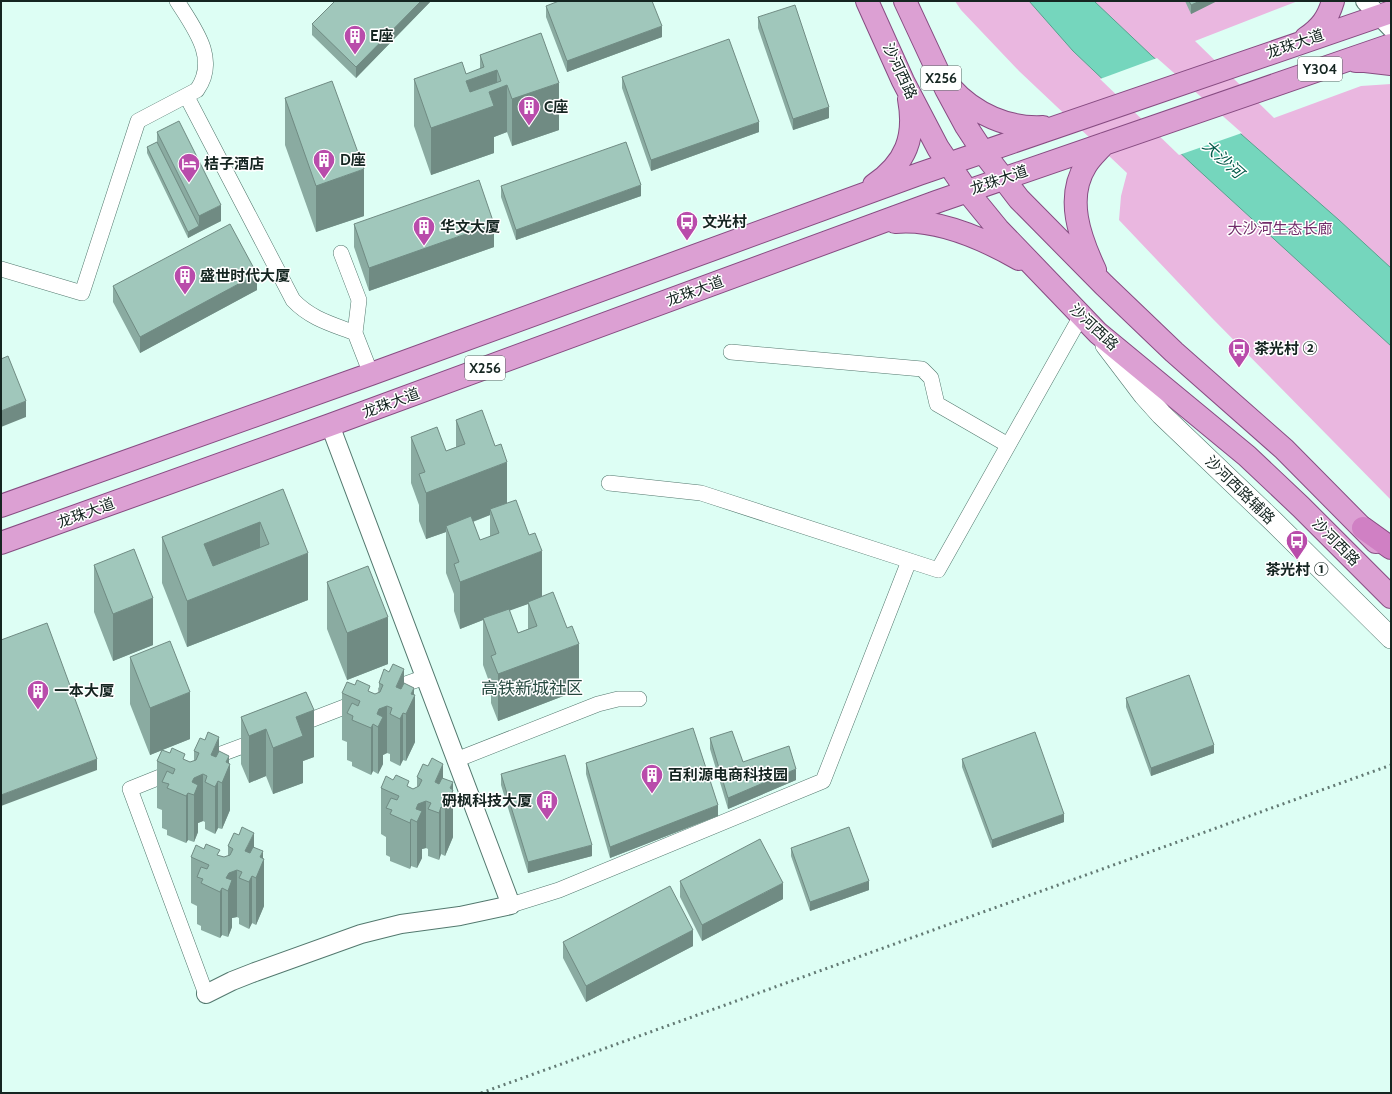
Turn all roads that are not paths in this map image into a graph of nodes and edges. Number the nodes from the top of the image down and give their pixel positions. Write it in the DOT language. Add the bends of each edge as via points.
graph roads {
  1 [pos="177,1"];
  2 [pos="868,1"];
  3 [pos="905,1"];
  4 [pos="1333,1"];
  5 [pos="1383,11"];
  6 [pos="1300,42"];
  7 [pos="1391,44"];
  8 [pos="1340,62"];
  9 [pos="1391,64"];
  10 [pos="938,72"];
  11 [pos="903,81"];
  12 [pos="187,97"];
  13 [pos="1056,126"];
  14 [pos="1105,144"];
  15 [pos="983,152"];
  16 [pos="948,164"];
  17 [pos="1003,179"];
  18 [pos="967,191"];
  19 [pos="850,198"];
  20 [pos="880,223"];
  21 [pos="341,253"];
  22 [pos="1,269"];
  23 [pos="1040,274"];
  24 [pos="1104,285"];
  25 [pos="1081,316"];
  26 [pos="356,333"];
  27 [pos="1098,333"];
  28 [pos="731,352"];
  29 [pos="371,374"];
  30 [pos="330,425"];
  31 [pos="1008,445"];
  32 [pos="609,483"];
  33 [pos="1,506"];
  34 [pos="1363,528"];
  35 [pos="1,543"];
  36 [pos="1391,548"];
  37 [pos="1391,557"];
  38 [pos="910,561"];
  39 [pos="1391,597"];
  40 [pos="1391,638"];
  41 [pos="425,677"];
  42 [pos="639,698"];
  43 [pos="284,730"];
  44 [pos="270,736"];
  45 [pos="456,760"];
  46 [pos="511,905"];
  47 [pos="206,994"];
  1 -- 12 [label="street" via="196,30 205,54 206,73 203,83"];
  2 -- 11 [label="main road, 沙河西路 / X256"];
  3 -- 10 [label="main road, 沙河西路 / X256"];
  4 -- 6 [label="main road" via="1324,22"];
  5 -- 6 [label="main road, 龙珠大道"];
  6 -- 13 [label="main road, 龙珠大道"];
  7 -- 8 [label="main road, 龙珠大道 / Y304"];
  8 -- 9 [label="main road"];
  8 -- 14 [label="main road, 龙珠大道 / Y304"];
  10 -- 13 [label="main road" via="965,102 994,119 1034,128"];
  10 -- 15 [label="main road, 沙河西路 / X256"];
  11 -- 16 [label="main road, 沙河西路"];
  11 -- 19 [label="main road, X256" via="911,118 910,134 904,154 886,177"];
  12 -- 22 [label="street" via="138,121 82,293"];
  12 -- 26 [label="street" via="293,300 314,318"];
  13 -- 15 [label="main road, 龙珠大道"];
  14 -- 17 [label="main road, 龙珠大道"];
  14 -- 24 [label="main road" via="1085,166 1078,181 1075,204 1084,245"];
  15 -- 16 [label="main road, 龙珠大道 / X256"];
  15 -- 17 [label="main road, 沙河西路 / X256"];
  16 -- 18 [label="main road, 沙河西路"];
  16 -- 19 [label="main road, 龙珠大道 / X256"];
  17 -- 18 [label="main road, 龙珠大道 / X256"];
  17 -- 24 [label="main road, 沙河西路" via="1034,215"];
  18 -- 20 [label="main road, 龙珠大道 / X256"];
  18 -- 23 [label="main road, 沙河西路"];
  19 -- 29 [label="main road, 龙珠大道 / X256"];
  20 -- 23 [label="main road" via="925,223 974,237 1011,255"];
  20 -- 30 [label="main road, 龙珠大道 / X256"];
  21 -- 26 [label="street" via="359,300"];
  23 -- 25 [label="main road, 沙河西路"];
  24 -- 34 [label="main road, 沙河西路" via="1174,352 1284,449"];
  25 -- 27 [label="main road, 沙河西路"];
  25 -- 31 [label="street"];
  26 -- 29 [label="street"];
  27 -- 39 [label="main road, 沙河西路" via="1247,456"];
  27 -- 40 [label="main road, 沙河西路辅路" via="1161,414"];
  28 -- 31 [label="street" via="922,369 932,378 937,404"];
  29 -- 33 [label="main road, 龙珠大道 / X256"];
  30 -- 35 [label="main road, 龙珠大道 / X256"];
  30 -- 41 [label="street"];
  31 -- 38 [label="street" via="938,570"];
  32 -- 38 [label="street" via="701,494"];
  34 -- 36 [label="highway"];
  34 -- 37 [label="main road, 沙河西路"];
  38 -- 46 [label="street" via="823,781 559,890"];
  41 -- 43 [label="street"];
  41 -- 45 [label="street"];
  42 -- 45 [label="street" via="618,699 598,704"];
  44 -- 47 [label="street" via="130,789"];
  45 -- 46 [label="street"];
  46 -- 47 [label="street" via="460,916 401,924 361,934 232,980"];
}
